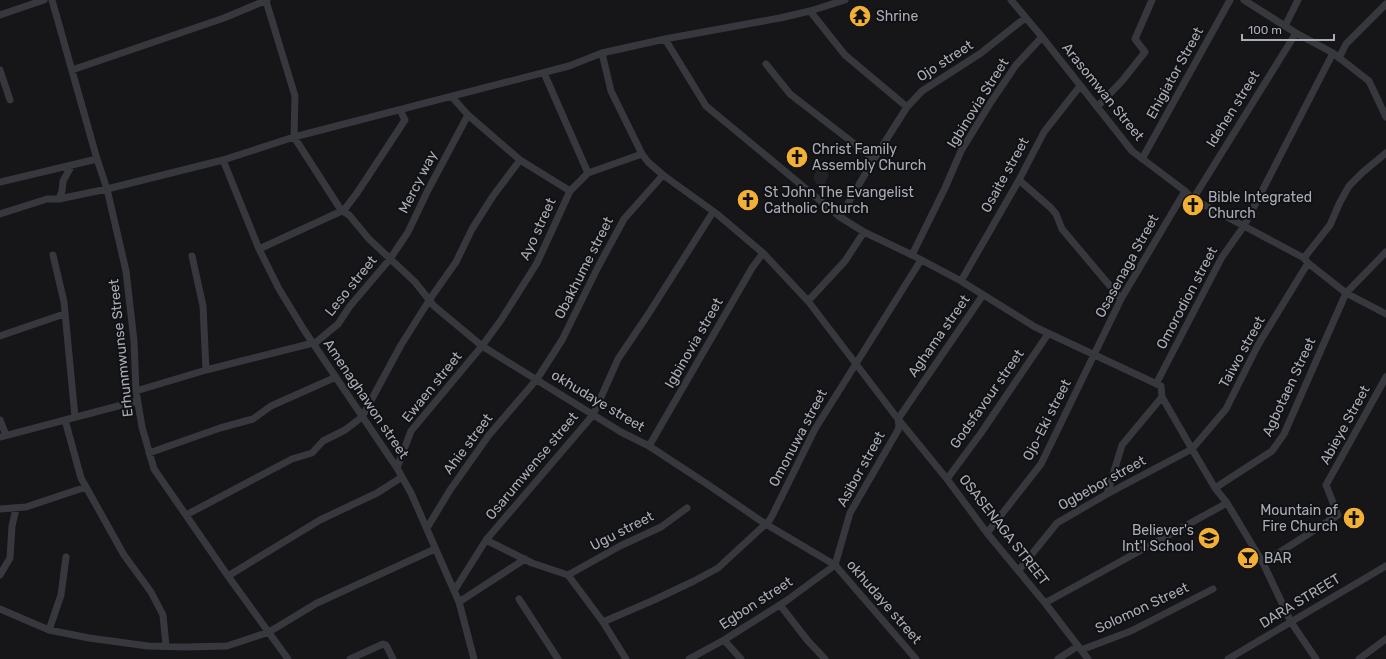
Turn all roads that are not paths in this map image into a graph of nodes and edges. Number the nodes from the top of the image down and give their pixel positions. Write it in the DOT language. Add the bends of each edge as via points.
graph roads {
  1 [pos="44,0"];
  2 [pos="52,0"];
  3 [pos="267,0"];
  4 [pos="845,0"];
  5 [pos="1011,0"];
  6 [pos="1152,0"];
  7 [pos="1230,0"];
  8 [pos="1244,0"];
  9 [pos="1298,0"];
  10 [pos="1386,4"];
  11 [pos="810,11"];
  12 [pos="0,15"];
  13 [pos="1025,18"];
  14 [pos="1285,26"];
  15 [pos="1296,33"];
  16 [pos="1042,37"];
  17 [pos="665,39"];
  18 [pos="602,53"];
  19 [pos="1336,55"];
  20 [pos="766,64"];
  21 [pos="0,70"];
  22 [pos="72,70"];
  23 [pos="544,73"];
  24 [pos="1080,86"];
  25 [pos="452,96"];
  26 [pos="10,100"];
  27 [pos="907,107"];
  28 [pos="1097,107"];
  29 [pos="400,110"];
  30 [pos="468,115"];
  31 [pos="1386,117"];
  32 [pos="294,137"];
  33 [pos="1386,153"];
  34 [pos="642,154"];
  35 [pos="874,159"];
  36 [pos="1142,159"];
  37 [pos="97,160"];
  38 [pos="224,160"];
  39 [pos="520,160"];
  40 [pos="72,165"];
  41 [pos="588,173"];
  42 [pos="663,175"];
  43 [pos="1019,180"];
  44 [pos="0,182"];
  45 [pos="107,189"];
  46 [pos="570,191"];
  47 [pos="1185,191"];
  48 [pos="59,199"];
  49 [pos="1193,199"];
  50 [pos="341,210"];
  51 [pos="713,212"];
  52 [pos="0,214"];
  53 [pos="840,217"];
  54 [pos="1244,226"];
  55 [pos="864,232"];
  56 [pos="259,249"];
  57 [pos="1386,252"];
  58 [pos="763,253"];
  59 [pos="912,255"];
  60 [pos="53,256"];
  61 [pos="192,256"];
  62 [pos="390,259"];
  63 [pos="921,260"];
  64 [pos="1306,261"];
  65 [pos="961,281"];
  66 [pos="1346,293"];
  67 [pos="983,295"];
  68 [pos="430,299"];
  69 [pos="1121,299"];
  70 [pos="808,301"];
  71 [pos="64,314"];
  72 [pos="1386,314"];
  73 [pos="1048,334"];
  74 [pos="0,336"];
  75 [pos="313,343"];
  76 [pos="482,346"];
  77 [pos="1095,354"];
  78 [pos="855,363"];
  79 [pos="206,370"];
  80 [pos="336,377"];
  81 [pos="1386,377"];
  82 [pos="537,379"];
  83 [pos="1156,384"];
  84 [pos="136,391"];
  85 [pos="916,392"];
  86 [pos="1162,398"];
  87 [pos="137,401"];
  88 [pos="593,415"];
  89 [pos="75,417"];
  90 [pos="362,417"];
  91 [pos="898,419"];
  92 [pos="0,420"];
  93 [pos="65,420"];
  94 [pos="3,436"];
  95 [pos="649,446"];
  96 [pos="1192,449"];
  97 [pos="149,453"];
  98 [pos="397,468"];
  99 [pos="402,477"];
  100 [pos="947,479"];
  101 [pos="86,487"];
  102 [pos="1215,488"];
  103 [pos="1107,494"];
  104 [pos="1227,503"];
  105 [pos="686,508"];
  106 [pos="0,509"];
  107 [pos="16,509"];
  108 [pos="186,515"];
  109 [pos="764,524"];
  110 [pos="427,528"];
  111 [pos="988,533"];
  112 [pos="486,540"];
  113 [pos="435,549"];
  114 [pos="66,557"];
  115 [pos="525,559"];
  116 [pos="1263,563"];
  117 [pos="835,564"];
  118 [pos="1386,566"];
  119 [pos="1019,570"];
  120 [pos="0,575"];
  121 [pos="568,575"];
  122 [pos="228,576"];
  123 [pos="1213,589"];
  124 [pos="454,591"];
  125 [pos="519,599"];
  126 [pos="459,602"];
  127 [pos="1045,602"];
  128 [pos="780,605"];
  129 [pos="0,609"];
  130 [pos="603,622"];
  131 [pos="1291,622"];
  132 [pos="49,630"];
  133 [pos="269,632"];
  134 [pos="1386,639"];
  135 [pos="724,640"];
  136 [pos="166,646"];
  137 [pos="1080,648"];
  138 [pos="288,659"];
  139 [pos="350,659"];
  140 [pos="394,659"];
  141 [pos="474,659"];
  142 [pos="558,659"];
  143 [pos="626,659"];
  144 [pos="689,659"];
  145 [pos="741,659"];
  146 [pos="825,659"];
  147 [pos="916,659"];
  148 [pos="1058,659"];
  149 [pos="1088,659"];
  150 [pos="1228,659"];
  151 [pos="1316,659"];
  152 [pos="1359,659"];
  1 -- 12 [label="street"];
  2 -- 22 [label="street, Erhunmwunse Street"];
  3 -- 22 [label="street" via="224,18"];
  3 -- 32 [label="street" via="295,96"];
  4 -- 11 [label="street"];
  5 -- 13 [label="street, Arasomwan Street"];
  6 -- 28 [label="street" via="1135,39 1145,52"];
  7 -- 36 [label="street, Ehigiator Street"];
  8 -- 14 [label="street"];
  9 -- 14 [label="street"];
  10 -- 19 [label="street"];
  11 -- 17 [label="street"];
  11 -- 27 [label="street" via="845,55"];
  13 -- 16 [label="street, Arasomwan Street"];
  13 -- 27 [label="street, Ojo street" via="981,53 922,91"];
  14 -- 15 [label="street"];
  15 -- 19 [label="street"];
  15 -- 49 [label="street, Idehen street"];
  16 -- 24 [label="street, Arasomwan Street"];
  16 -- 59 [label="street, Igbinovia Street" via="1016,65 961,151"];
  17 -- 18 [label="street"];
  17 -- 53 [label="street" via="706,106"];
  18 -- 23 [label="street"];
  18 -- 34 [label="street" via="611,91"];
  19 -- 31 [label="street" via="1369,81"];
  19 -- 54 [label="street"];
  20 -- 35 [label="street" via="790,94"];
  21 -- 26 [label="street"];
  22 -- 37 [label="street, Erhunmwunse Street"];
  23 -- 25 [label="street"];
  23 -- 41 [label="street"];
  24 -- 28 [label="street, Arasomwan Street"];
  24 -- 43 [label="street, Osaite street" via="1044,132"];
  25 -- 29 [label="street"];
  25 -- 30 [label="street"];
  27 -- 35 [label="street, Ojo street"];
  28 -- 36 [label="street, Arasomwan Street" via="1132,151"];
  29 -- 32 [label="street"];
  29 -- 50 [label="street" via="405,120 357,193 344,210"];
  30 -- 39 [label="street"];
  30 -- 62 [label="street, Mercy way" via="408,232"];
  32 -- 38 [label="street"];
  32 -- 50 [label="street, okhudaye street"];
  33 -- 64 [label="street, Taiwo street" via="1349,186 1330,225"];
  34 -- 41 [label="street, Ayo street"];
  34 -- 42 [label="street"];
  35 -- 53 [label="street, Ojo street"];
  36 -- 47 [label="street, Arasomwan Street"];
  37 -- 40 [label="street"];
  37 -- 45 [label="street, Erhunmwunse Street"];
  38 -- 45 [label="street"];
  38 -- 56 [label="street, Amenaghawon street"];
  39 -- 46 [label="street"];
  39 -- 68 [label="street" via="493,196 472,229 456,262"];
  40 -- 44 [label="street"];
  40 -- 48 [label="street" via="63,181"];
  41 -- 46 [label="street, Ayo street"];
  42 -- 51 [label="street"];
  42 -- 82 [label="street, Obakhume street" via="624,219 562,340"];
  43 -- 65 [label="street, Osaite street"];
  43 -- 69 [label="street" via="1051,208 1062,229"];
  45 -- 48 [label="street"];
  45 -- 84 [label="street, Erhunmwunse Street" via="126,271 134,341"];
  46 -- 76 [label="street, Ayo street" via="538,263"];
  47 -- 49 [label="street, Arasomwan Street"];
  47 -- 69 [label="street, Osasenaga Street"];
  48 -- 52 [label="street" via="47,199"];
  49 -- 54 [label="street, Arasomwan Street"];
  50 -- 56 [label="street"];
  50 -- 62 [label="street, okhudaye street" via="349,215"];
  51 -- 58 [label="street"];
  51 -- 88 [label="street, Osarumwense street" via="618,359"];
  53 -- 55 [label="street"];
  54 -- 64 [label="street, Arasomwan Street"];
  54 -- 83 [label="street, Omorodion street" via="1222,257"];
  55 -- 59 [label="street"];
  55 -- 70 [label="street" via="845,261"];
  56 -- 75 [label="street, Amenaghawon street" via="279,289"];
  57 -- 66 [label="street"];
  58 -- 70 [label="street, OSASENAGA STREET"];
  58 -- 95 [label="street, Igbinovia street"];
  59 -- 63 [label="street"];
  60 -- 71 [label="street" via="64,302"];
  61 -- 79 [label="street" via="203,306"];
  62 -- 68 [label="street, okhudaye street"];
  62 -- 75 [label="street, Leso street" via="338,324"];
  63 -- 65 [label="street"];
  63 -- 78 [label="street, Omonuwa street"];
  64 -- 66 [label="street, Arasomwan Street"];
  64 -- 96 [label="street, Taiwo street" via="1258,345 1226,409"];
  65 -- 67 [label="street"];
  66 -- 72 [label="street, Arasomwan Street"];
  66 -- 102 [label="street, Agbotaen Street" via="1284,434 1272,451"];
  67 -- 73 [label="street"];
  67 -- 85 [label="street, Aghama street"];
  68 -- 76 [label="street, okhudaye street" via="434,306"];
  68 -- 90 [label="street" via="401,345"];
  69 -- 77 [label="street, Osasenaga Street"];
  70 -- 78 [label="street, OSASENAGA STREET"];
  71 -- 74 [label="street"];
  71 -- 89 [label="street"];
  73 -- 77 [label="street"];
  73 -- 100 [label="street, Godsfavour street"];
  75 -- 79 [label="street"];
  75 -- 80 [label="street, Amenaghawon street"];
  76 -- 82 [label="street, okhudaye street"];
  76 -- 98 [label="street, Ewaen street" via="411,431"];
  77 -- 83 [label="street"];
  77 -- 111 [label="street, Ojo-Eki street" via="1041,464"];
  78 -- 91 [label="street, OSASENAGA STREET"];
  78 -- 109 [label="street, Omonuwa street" via="815,429 772,516"];
  79 -- 84 [label="street"];
  80 -- 90 [label="street, Amenaghawon street"];
  80 -- 97 [label="street" via="271,406 253,419"];
  81 -- 116 [label="street, Abieye Street" via="1326,485 1338,515"];
  82 -- 88 [label="street, okhudaye street"];
  82 -- 110 [label="street, Ahie street" via="489,435"];
  83 -- 86 [label="street" via="1161,386"];
  84 -- 87 [label="street, Erhunmwunse Street"];
  85 -- 91 [label="street, Asibor street"];
  86 -- 96 [label="street"];
  86 -- 103 [label="street" via="1122,445"];
  87 -- 89 [label="street"];
  87 -- 97 [label="street, Erhunmwunse Street"];
  88 -- 95 [label="street, okhudaye street"];
  88 -- 112 [label="street, Osarumwense street"];
  89 -- 93 [label="street"];
  90 -- 98 [label="street, Amenaghawon street"];
  90 -- 108 [label="street" via="345,430 323,441 312,454 292,458"];
  91 -- 100 [label="street, OSASENAGA STREET"];
  91 -- 117 [label="street, Asibor street" via="898,430 850,513"];
  92 -- 94 [label="street"];
  93 -- 94 [label="street"];
  93 -- 101 [label="street" via="81,478"];
  95 -- 109 [label="street, okhudaye street"];
  96 -- 102 [label="street"];
  96 -- 103 [label="street, Ogbebor street"];
  97 -- 108 [label="street, Erhunmwunse Street" via="154,469"];
  98 -- 99 [label="street, Amenaghawon street"];
  99 -- 110 [label="street, Amenaghawon street"];
  99 -- 122 [label="street" via="377,493 320,520"];
  100 -- 111 [label="street, OSASENAGA STREET"];
  101 -- 107 [label="street"];
  101 -- 136 [label="street" via="124,555 151,592 163,615"];
  102 -- 104 [label="street"];
  103 -- 119 [label="street, Ogbebor street" via="1057,523"];
  104 -- 116 [label="street"];
  104 -- 127 [label="street"];
  105 -- 121 [label="street, Ugu street" via="661,527"];
  106 -- 107 [label="street"];
  107 -- 120 [label="street" via="10,558"];
  108 -- 122 [label="street, Erhunmwunse Street"];
  109 -- 117 [label="street, okhudaye street"];
  109 -- 130 [label="street, Omonuwa street" via="718,568"];
  110 -- 113 [label="street, Amenaghawon street"];
  111 -- 119 [label="street, OSASENAGA STREET"];
  112 -- 115 [label="street"];
  112 -- 124 [label="street, Osarumwense street"];
  113 -- 124 [label="street, Amenaghawon street"];
  113 -- 133 [label="street" via="317,604"];
  114 -- 132 [label="street" via="61,595"];
  115 -- 121 [label="street"];
  115 -- 126 [label="street"];
  116 -- 131 [label="street"];
  117 -- 128 [label="street, Egbon street"];
  117 -- 147 [label="street, okhudaye street"];
  118 -- 131 [label="street, DARA STREET"];
  119 -- 127 [label="street, OSASENAGA STREET"];
  121 -- 130 [label="street"];
  122 -- 133 [label="street, Erhunmwunse Street"];
  123 -- 137 [label="street, Solomon Street" via="1131,631"];
  124 -- 126 [label="street, Amenaghawon street"];
  125 -- 142 [label="street"];
  126 -- 141 [label="street, Amenaghawon street"];
  127 -- 137 [label="street, OSASENAGA STREET"];
  128 -- 135 [label="street, Egbon street"];
  128 -- 146 [label="street"];
  129 -- 132 [label="street"];
  130 -- 143 [label="street"];
  131 -- 150 [label="street, DARA STREET"];
  131 -- 151 [label="street"];
  132 -- 136 [label="street" via="148,646"];
  133 -- 136 [label="street" via="227,646"];
  133 -- 138 [label="street, Erhunmwunse Street"];
  134 -- 152 [label="street"];
  135 -- 144 [label="street, Egbon street"];
  135 -- 145 [label="street"];
  137 -- 148 [label="street, Solomon Street"];
  137 -- 149 [label="street, OSASENAGA STREET"];
  139 -- 140 [label="street" via="383,644 386,644"];
}
